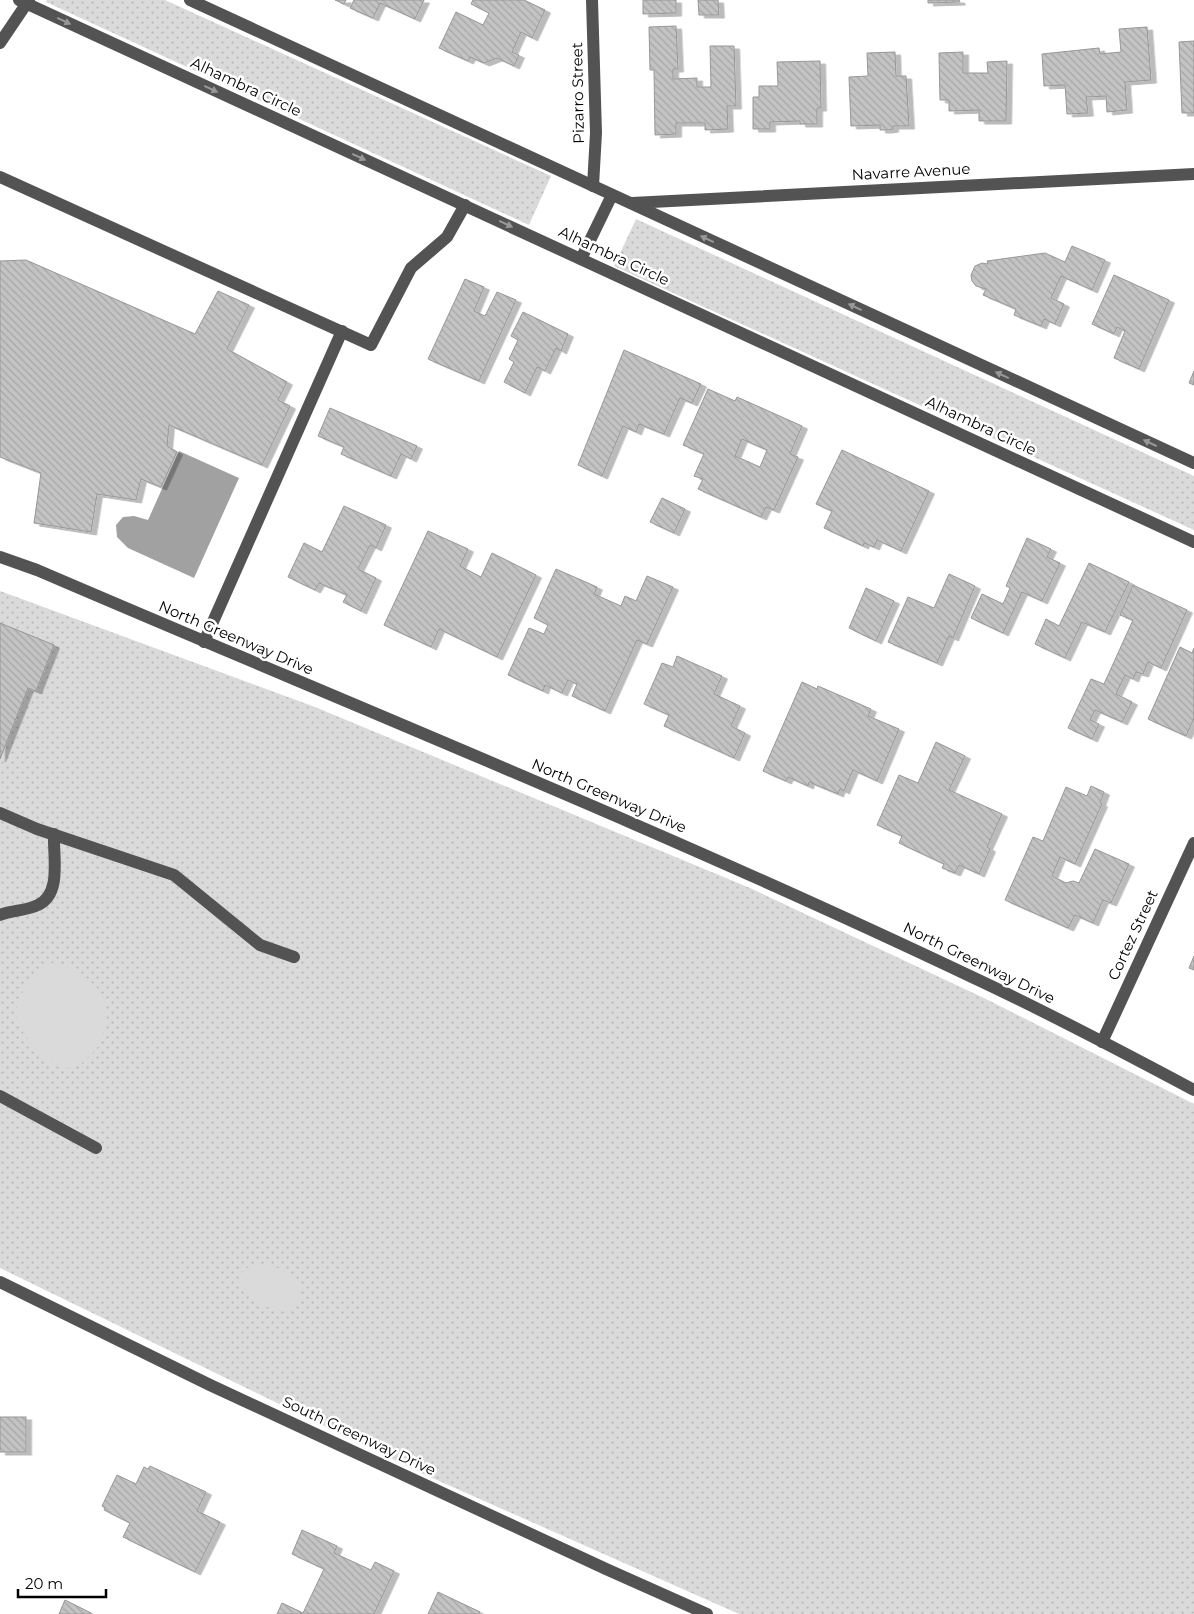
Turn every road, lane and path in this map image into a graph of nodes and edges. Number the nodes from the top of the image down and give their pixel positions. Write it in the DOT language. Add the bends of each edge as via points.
graph roads {
  1 [pos="190,0"];
  2 [pos="592,0"];
  3 [pos="25,1"];
  4 [pos="0,43"];
  5 [pos="1194,174"];
  6 [pos="0,177"];
  7 [pos="593,186"];
  8 [pos="612,195"];
  9 [pos="630,203"];
  10 [pos="465,206"];
  11 [pos="581,259"];
  12 [pos="342,332"];
  13 [pos="1194,463"];
  14 [pos="1194,542"];
  15 [pos="0,557"];
  16 [pos="204,642"];
  17 [pos="0,813"];
  18 [pos="54,834"];
  19 [pos="1194,843"];
  20 [pos="0,915"];
  21 [pos="294,957"];
  22 [pos="1102,1042"];
  23 [pos="1194,1090"];
  24 [pos="0,1096"];
  25 [pos="96,1148"];
  26 [pos="0,1282"];
  27 [pos="707,1614"];
  1 -- 7 [label="street"];
  2 -- 7 [label="street, Pizarro Street" via="596,133"];
  3 -- 4 [label="street"];
  3 -- 10 [label="street, Alhambra Circle, one-way"];
  5 -- 9 [label="street, Navarre Avenue"];
  6 -- 12 [label="street"];
  7 -- 8 [label="street"];
  8 -- 9 [label="street"];
  8 -- 11 [label="street"];
  13 -- 9 [label="street, one-way"];
  10 -- 11 [label="street, Alhambra Circle, one-way"];
  10 -- 12 [label="street" via="447,238 411,268 371,344"];
  11 -- 14 [label="street, Alhambra Circle"];
  12 -- 16 [label="street"];
  15 -- 16 [label="street, North Greenway Drive"];
  16 -- 22 [label="street, North Greenway Drive" via="727,865 974,978"];
  17 -- 18 [label="street"];
  18 -- 20 [label="street" via="55,882 51,894 38,905"];
  18 -- 21 [label="street" via="174,875 260,945"];
  19 -- 22 [label="street, Cortez Street"];
  22 -- 23 [label="street, North Greenway Drive"];
  24 -- 25 [label="street"];
  26 -- 27 [label="street, South Greenway Drive" via="218,1388"];
}
